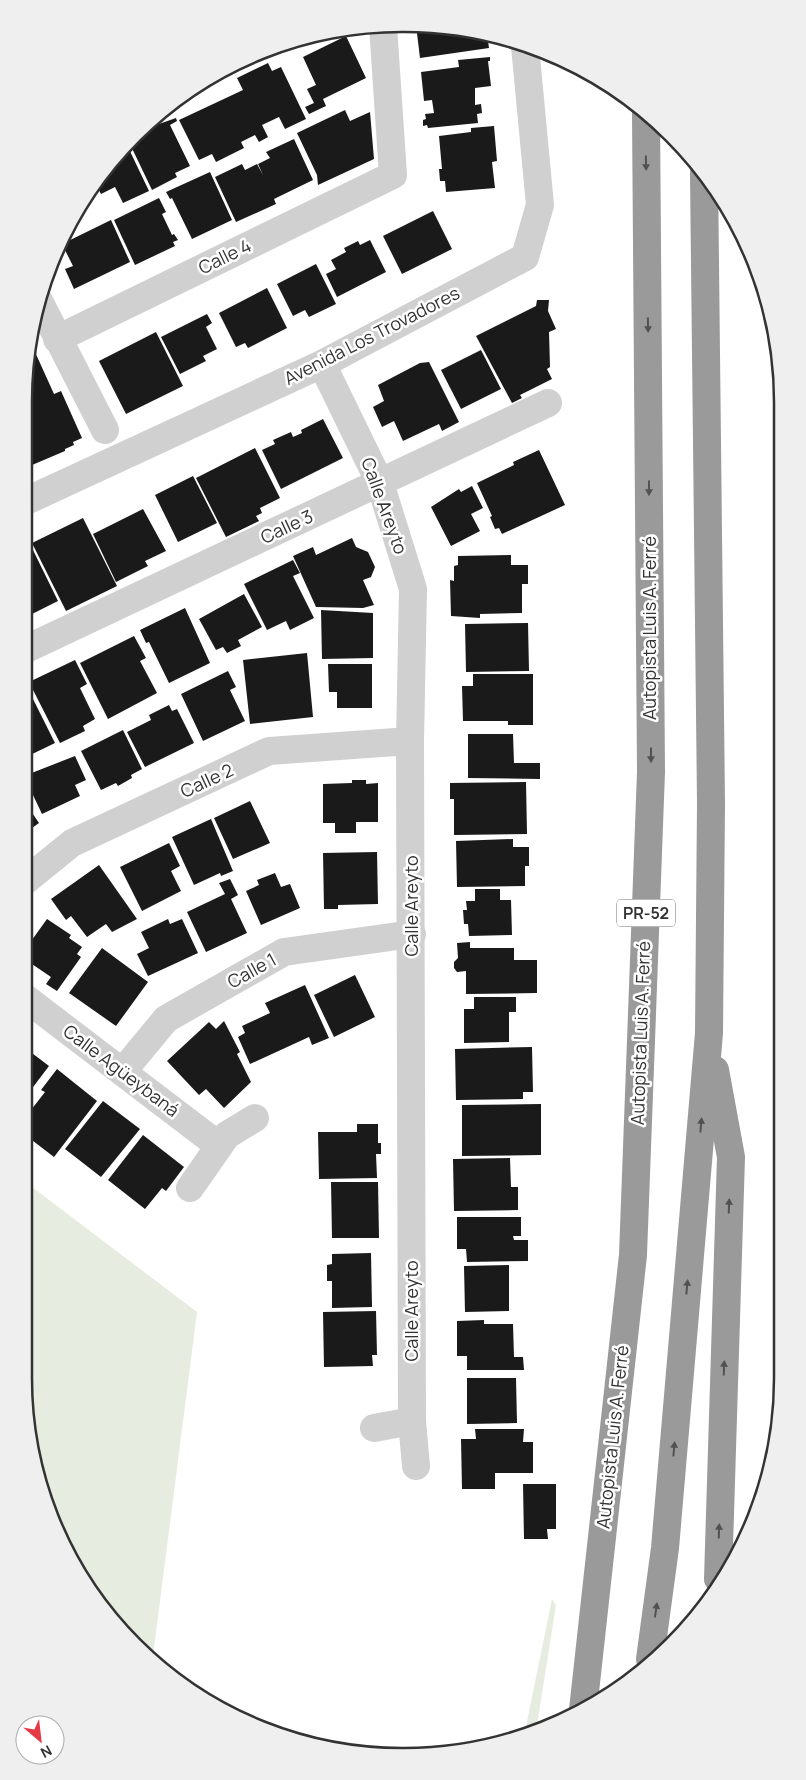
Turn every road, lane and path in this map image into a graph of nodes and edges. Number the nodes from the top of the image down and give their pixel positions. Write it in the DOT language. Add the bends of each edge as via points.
graph roads {
  1 [pos="383,33"];
  2 [pos="532,56"];
  3 [pos="646,123"];
  4 [pos="704,187"];
  5 [pos="44,311"];
  6 [pos="57,339"];
  7 [pos="322,364"];
  8 [pos="548,402"];
  9 [pos="105,430"];
  10 [pos="380,483"];
  11 [pos="32,498"];
  12 [pos="32,646"];
  13 [pos="410,741"];
  14 [pos="32,876"];
  15 [pos="412,934"];
  16 [pos="32,1004"];
  17 [pos="709,1033"];
  18 [pos="123,1071"];
  19 [pos="255,1118"];
  20 [pos="218,1146"];
  21 [pos="190,1188"];
  22 [pos="412,1421"];
  23 [pos="374,1428"];
  24 [pos="416,1466"];
  25 [pos="718,1571"];
  26 [pos="651,1652"];
  27 [pos="584,1700"];
  1 -- 6 [label="street, Calle 4" via="393,175"];
  2 -- 7 [label="street, Avenida Los Trovadores" via="540,205 525,257"];
  3 -- 27 [label="highway, Autopista Luis A. Ferré / PR-52, one-way" via="651,772 633,1235"];
  4 -- 17 [label="highway" via="711,803"];
  5 -- 6 [label="street"];
  6 -- 9 [label="street"];
  7 -- 10 [label="street, Calle Areyto"];
  7 -- 11 [label="street, Avenida Los Trovadores"];
  8 -- 10 [label="street, Calle 3"];
  10 -- 12 [label="street, Calle 3"];
  10 -- 13 [label="street, Calle Areyto" via="412,589"];
  13 -- 14 [label="street, Calle 2" via="269,751 72,843"];
  13 -- 15 [label="street, Calle Areyto"];
  15 -- 18 [label="street, Calle 1" via="284,952 166,1019"];
  15 -- 22 [label="street, Calle Areyto"];
  16 -- 18 [label="street, Calle Agüeybaná"];
  25 -- 17 [label="highway, one-way" via="730,1157"];
  26 -- 17 [label="highway, one-way" via="665,1548"];
  18 -- 20 [label="street, Calle Agüeybaná"];
  19 -- 20 [label="street" via="227,1135"];
  20 -- 21 [label="street"];
  22 -- 23 [label="street"];
  22 -- 24 [label="street, Calle Areyto"];
}
